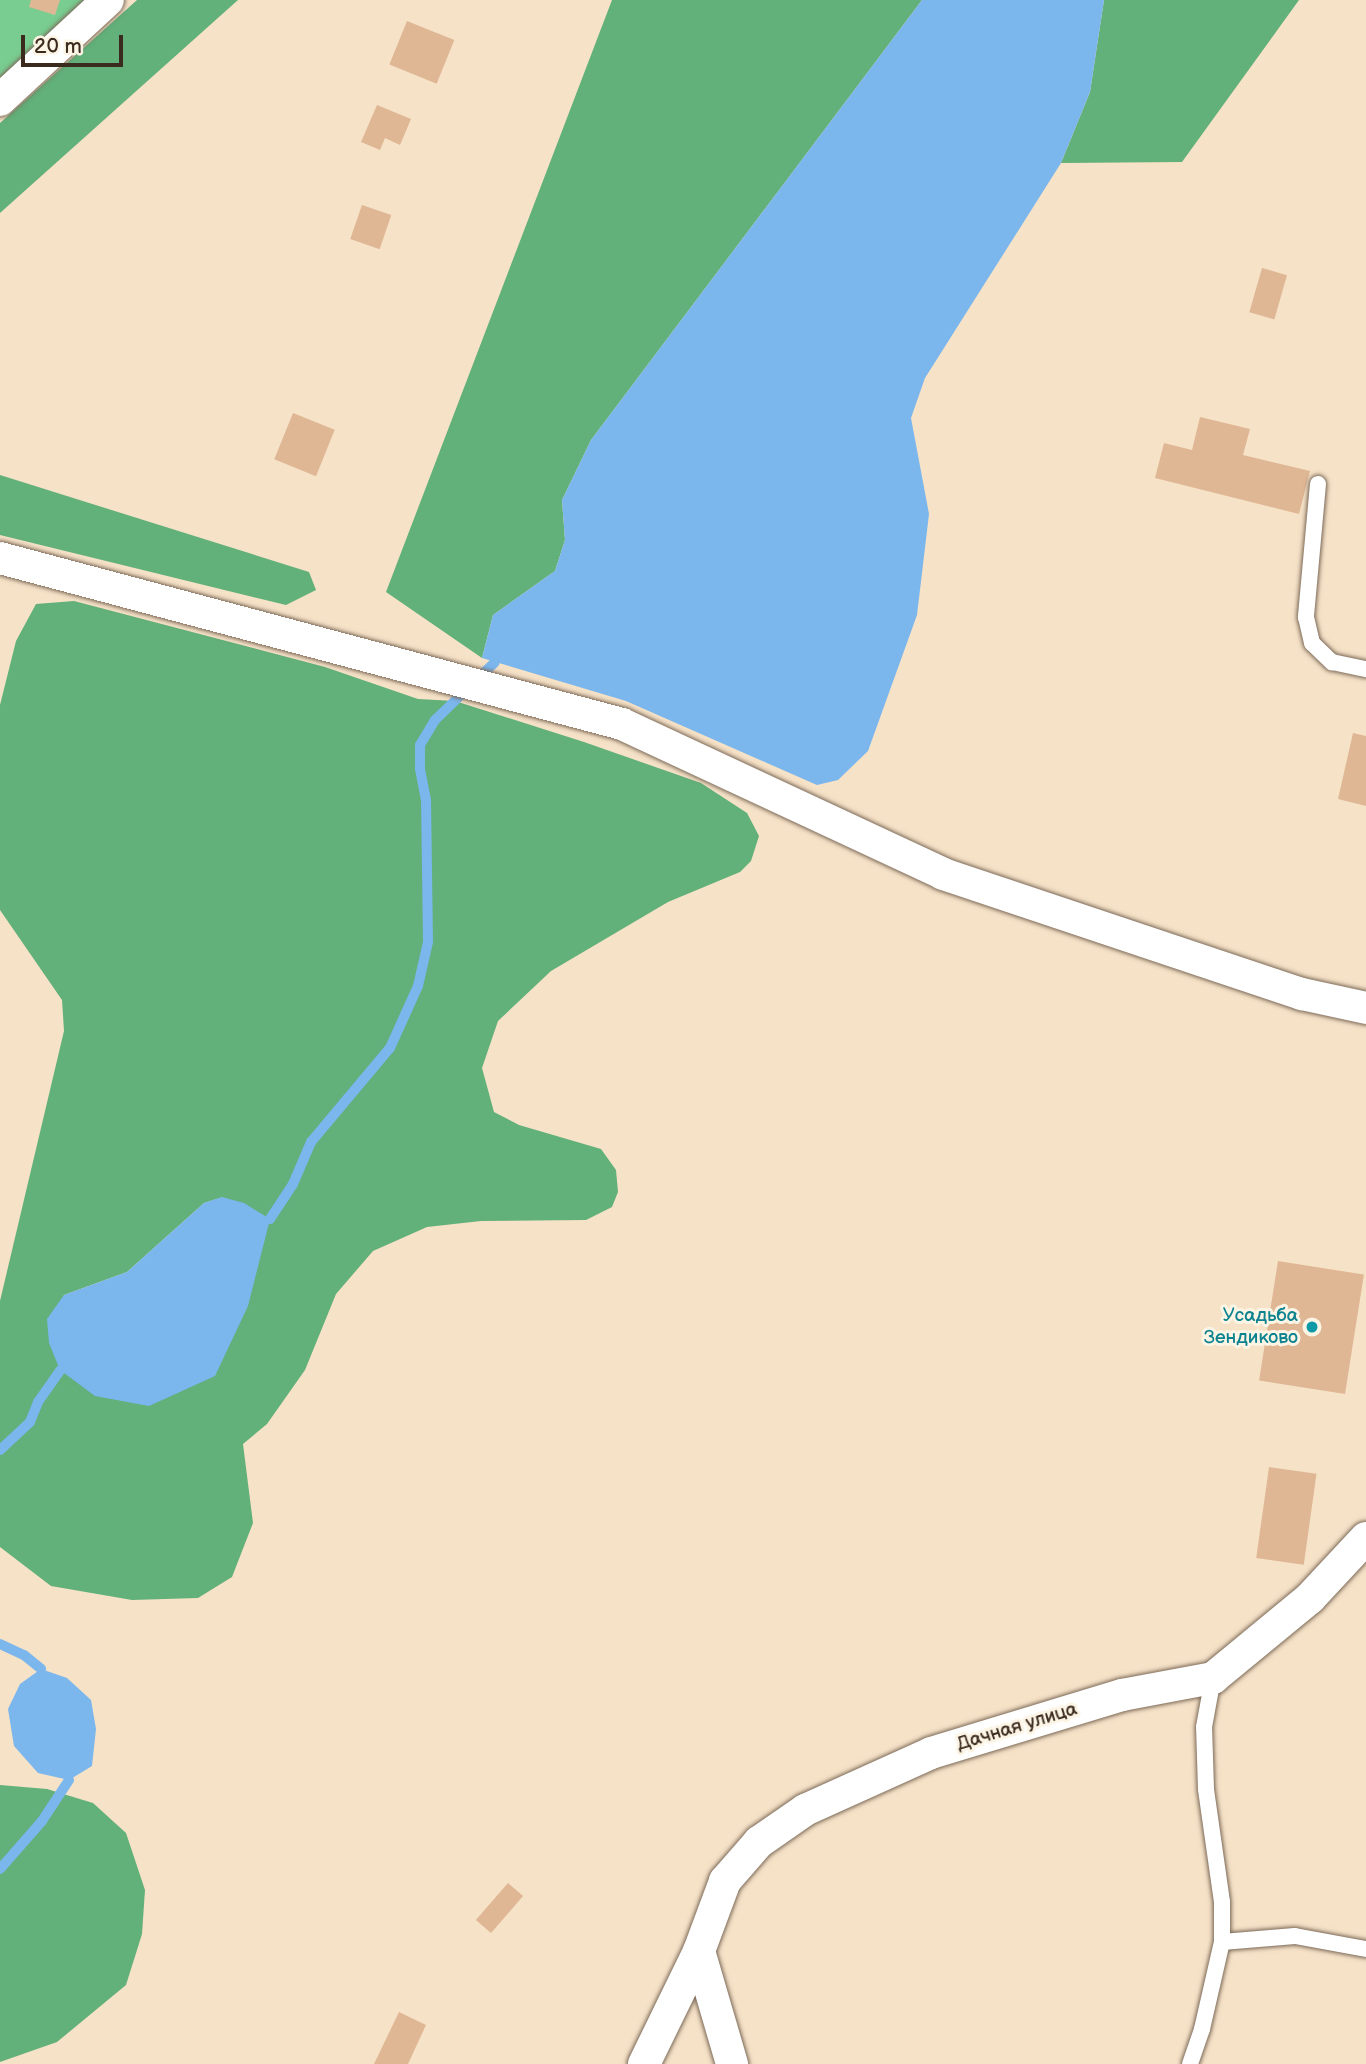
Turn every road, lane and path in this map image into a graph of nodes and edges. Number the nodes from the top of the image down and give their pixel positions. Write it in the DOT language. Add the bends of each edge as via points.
graph roads {
  1 [pos="108,0"];
  2 [pos="0,100"];
  3 [pos="1318,484"];
  4 [pos="0,558"];
  5 [pos="1366,669"];
  6 [pos="1366,1008"];
  7 [pos="1366,1538"];
  8 [pos="1213,1678"];
  9 [pos="1222,1942"];
  10 [pos="1366,1949"];
  11 [pos="699,1951"];
  12 [pos="644,2064"];
  13 [pos="732,2064"];
  14 [pos="1190,2064"];
  1 -- 2 [label="street"];
  3 -- 5 [label="lane" via="1306,617 1312,643 1332,662"];
  4 -- 6 [label="street" via="622,724 943,874 1301,994"];
  7 -- 8 [label="street, Дачная улица" via="1310,1598"];
  8 -- 9 [label="lane" via="1204,1727 1206,1789 1222,1902"];
  8 -- 11 [label="street, Дачная улица" via="1122,1695 931,1754 804,1810 759,1842 725,1881"];
  9 -- 10 [label="lane" via="1295,1936"];
  9 -- 14 [label="lane"];
  11 -- 12 [label="street, Дачная улица"];
  11 -- 13 [label="street"];
}
